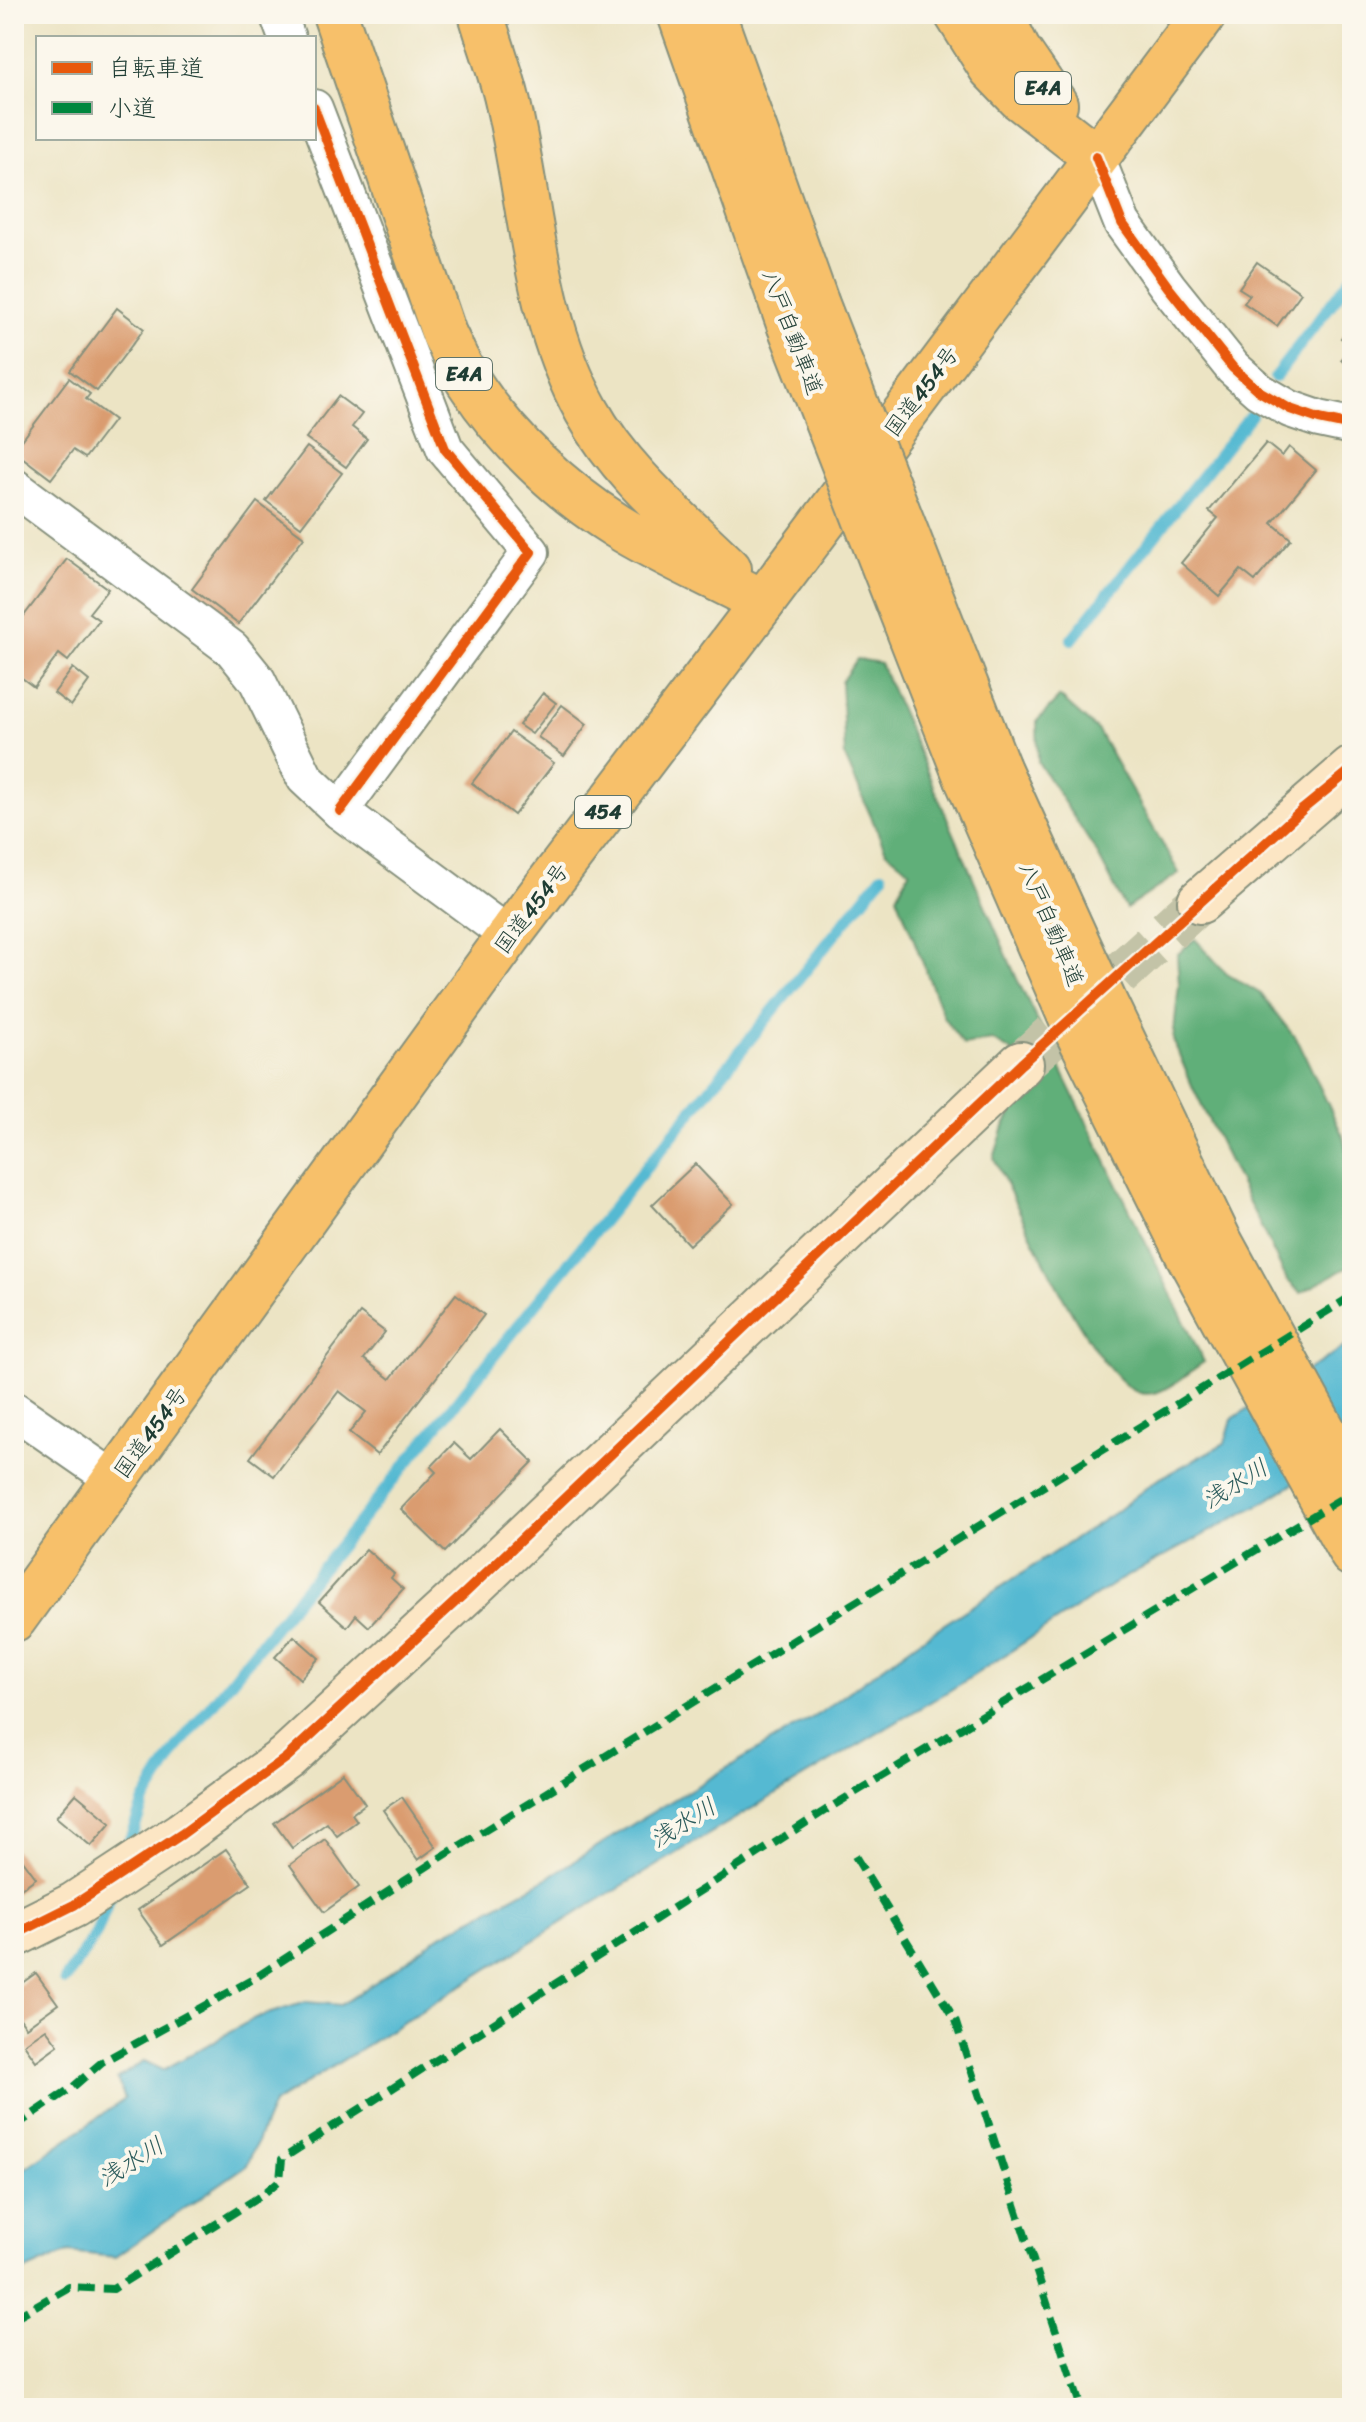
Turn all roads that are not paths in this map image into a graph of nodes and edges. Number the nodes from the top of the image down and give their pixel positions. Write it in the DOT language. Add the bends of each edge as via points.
graph roads {
  1 [pos="278,14"];
  2 [pos="335,14"];
  3 [pos="481,14"];
  4 [pos="680,14"];
  5 [pos="713,14"];
  6 [pos="957,14"];
  7 [pos="1000,14"];
  8 [pos="1204,14"];
  9 [pos="286,36"];
  10 [pos="316,113"];
  11 [pos="1096,157"];
  12 [pos="802,313"];
  13 [pos="1352,426"];
  14 [pos="14,487"];
  15 [pos="763,602"];
  16 [pos="1352,769"];
  17 [pos="340,811"];
  18 [pos="1200,901"];
  19 [pos="509,936"];
  20 [pos="1021,1064"];
  21 [pos="1203,1246"];
  22 [pos="14,1410"];
  23 [pos="115,1480"];
  24 [pos="1352,1483"];
  25 [pos="1352,1554"];
  26 [pos="14,1619"];
  27 [pos="14,1935"];
  1 -- 9 [label="street"];
  2 -- 15 [label="highway, E4A" via="444,334 468,382 530,455 617,526"];
  3 -- 15 [label="highway" via="506,95 547,311 587,412 638,479"];
  4 -- 12 [label="highway, 八戸自動車道"];
  5 -- 12 [label="highway, 八戸自動車道"];
  6 -- 11 [label="highway, E4A" via="991,68 1020,98"];
  7 -- 11 [label="highway, E4A" via="1037,80"];
  8 -- 11 [label="highway, 国道454号 / 454"];
  10 -- 17 [label="street" via="445,449 531,552"];
  11 -- 13 [label="street" via="1122,223 1233,368 1290,409"];
  11 -- 15 [label="highway, 国道454号 / 454"];
  12 -- 21 [label="highway, 八戸自動車道, bridge" via="983,774 1073,1023"];
  14 -- 17 [label="street" via="232,649 257,680 305,778"];
  15 -- 19 [label="highway, 国道454号 / 454"];
  16 -- 18 [label="street"];
  17 -- 19 [label="street"];
  19 -- 23 [label="highway, 国道454号 / 454"];
  20 -- 27 [label="street" via="286,1758 74,1905"];
  21 -- 24 [label="highway, 八戸自動車道"];
  21 -- 25 [label="highway, 八戸自動車道"];
  22 -- 23 [label="street"];
  23 -- 26 [label="highway, 国道454号 / 454"];
}
